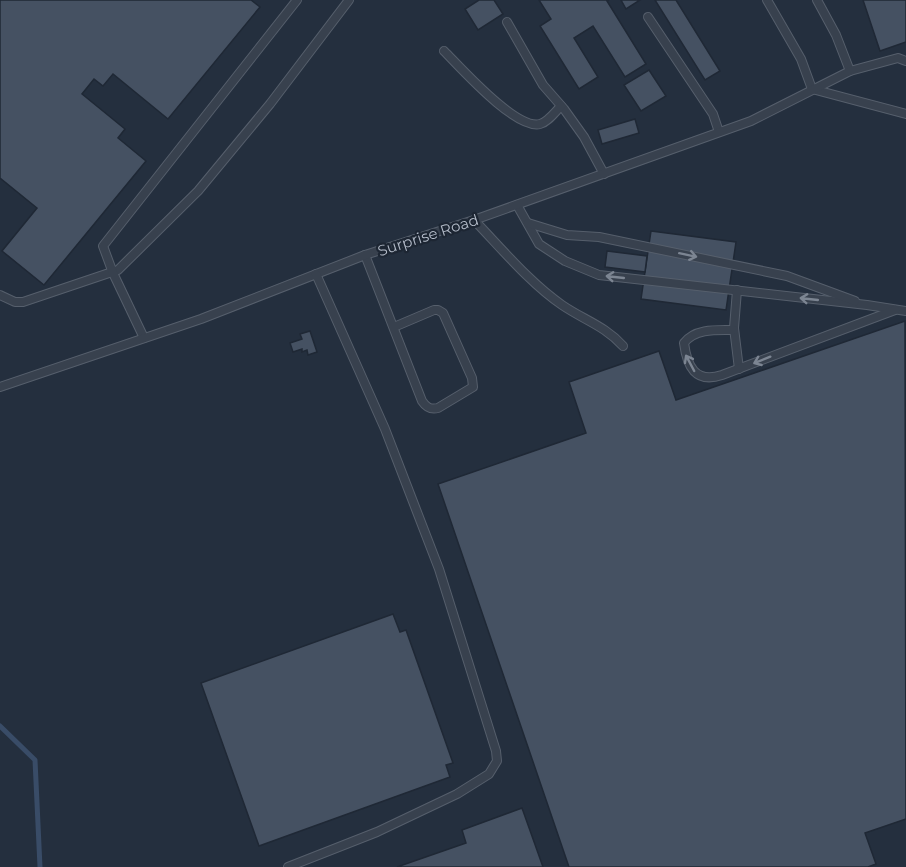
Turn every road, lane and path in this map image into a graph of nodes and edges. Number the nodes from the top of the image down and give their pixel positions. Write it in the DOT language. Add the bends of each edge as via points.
graph roads {
  1 [pos="297,0"];
  2 [pos="350,0"];
  3 [pos="767,0"];
  4 [pos="817,0"];
  5 [pos="648,17"];
  6 [pos="507,22"];
  7 [pos="444,51"];
  8 [pos="906,61"];
  9 [pos="850,71"];
  10 [pos="812,89"];
  11 [pos="561,106"];
  12 [pos="906,114"];
  13 [pos="719,132"];
  14 [pos="604,174"];
  15 [pos="518,205"];
  16 [pos="474,220"];
  17 [pos="528,224"];
  18 [pos="365,255"];
  19 [pos="113,273"];
  20 [pos="316,274"];
  21 [pos="737,291"];
  22 [pos="0,295"];
  23 [pos="867,305"];
  24 [pos="896,310"];
  25 [pos="906,311"];
  26 [pos="394,327"];
  27 [pos="734,330"];
  28 [pos="144,338"];
  29 [pos="623,346"];
  30 [pos="739,369"];
  31 [pos="0,387"];
  32 [pos="288,867"];
  1 -- 19 [label="lane" via="103,246"];
  2 -- 19 [label="lane" via="198,191"];
  3 -- 10 [label="lane" via="801,59"];
  4 -- 9 [label="lane"];
  5 -- 13 [label="lane" via="708,107"];
  6 -- 11 [label="lane" via="543,85"];
  7 -- 11 [label="lane" via="502,108 524,121 540,124"];
  8 -- 9 [label="lane, Surprise Road" via="898,58"];
  9 -- 10 [label="lane, Surprise Road"];
  10 -- 12 [label="lane"];
  10 -- 13 [label="lane, Surprise Road" via="759,117"];
  11 -- 14 [label="lane"];
  13 -- 14 [label="lane, Surprise Road"];
  14 -- 15 [label="lane, Surprise Road"];
  15 -- 16 [label="lane, Surprise Road"];
  15 -- 17 [label="lane"];
  16 -- 18 [label="lane, Surprise Road"];
  16 -- 29 [label="lane" via="561,304 612,333"];
  21 -- 17 [label="lane, one-way" via="599,275 565,261 539,244"];
  17 -- 23 [label="lane, one-way" via="567,235 599,237 787,276"];
  18 -- 20 [label="lane, Surprise Road"];
  18 -- 26 [label="lane"];
  19 -- 22 [label="lane" via="23,302"];
  19 -- 28 [label="lane"];
  20 -- 28 [label="lane, Surprise Road"];
  20 -- 32 [label="lane" via="385,429 439,569 497,761 489,774 457,794 377,832"];
  23 -- 21 [label="lane, one-way"];
  21 -- 27 [label="lane"];
  23 -- 24 [label="lane"];
  24 -- 25 [label="lane"];
  24 -- 30 [label="lane, one-way"];
  26 -- 26 [label="lane" via="425,406 438,408 473,387 443,313 434,310"];
  27 -- 30 [label="lane"];
  30 -- 27 [label="lane, one-way" via="711,379 700,376 689,366 684,343 696,333"];
  28 -- 31 [label="lane, Surprise Road"];
}
